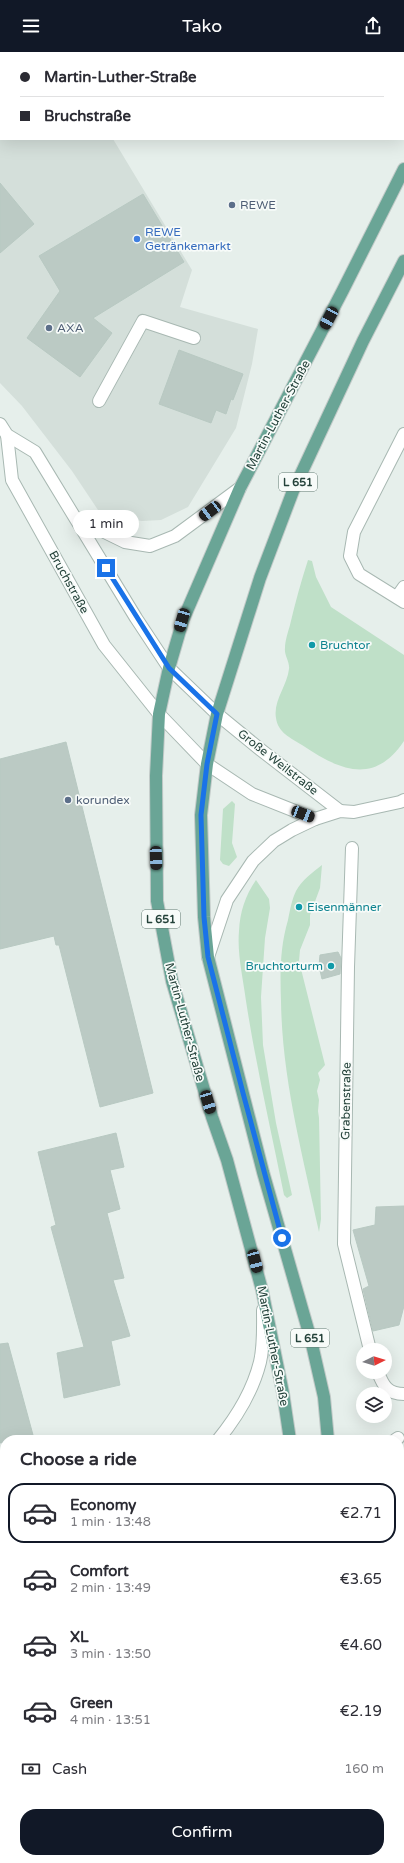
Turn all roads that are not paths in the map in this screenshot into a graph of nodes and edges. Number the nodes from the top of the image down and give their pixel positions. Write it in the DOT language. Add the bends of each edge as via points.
graph roads {
  1 [pos="404,169"];
  2 [pos="404,261"];
  3 [pos="194,338"];
  4 [pos="99,401"];
  5 [pos="0,424"];
  6 [pos="404,434"];
  7 [pos="7,435"];
  8 [pos="240,488"];
  9 [pos="76,518"];
  10 [pos="404,587"];
  11 [pos="401,600"];
  12 [pos="169,668"];
  13 [pos="159,714"];
  14 [pos="217,714"];
  15 [pos="207,764"];
  16 [pos="403,803"];
  17 [pos="340,811"];
  18 [pos="315,819"];
  19 [pos="352,848"];
  20 [pos="208,957"];
  21 [pos="262,1290"];
  22 [pos="368,1343"];
  23 [pos="381,1379"];
  24 [pos="404,1394"];
  25 [pos="222,1435"];
  26 [pos="289,1435"];
  27 [pos="328,1435"];
  1 -- 8 [label="main road, Martin-Luther-Straße / L 651"];
  2 -- 14 [label="main road, L 651" via="363,342 294,491 260,578"];
  3 -- 4 [label="street" via="143,320"];
  5 -- 7 [label="street, Bruchstraße"];
  6 -- 11 [label="street" via="354,532 350,556 359,574"];
  7 -- 9 [label="street, Bruchstraße" via="35,452"];
  7 -- 13 [label="street, Bruchstraße" via="12,480 104,645"];
  8 -- 9 [label="street" via="175,536 150,546 126,542"];
  8 -- 12 [label="main road, Martin-Luther-Straße / L 651" via="182,620"];
  9 -- 12 [label="street, Bruchstraße"];
  10 -- 11 [label="street"];
  12 -- 13 [label="main road, Martin-Luther-Straße / L 651"];
  12 -- 14 [label="street"];
  13 -- 15 [label="street"];
  13 -- 21 [label="main road, Martin-Luther-Straße / L 651" via="156,776 157,901 166,952 172,981 227,1160"];
  14 -- 15 [label="main road, L 651"];
  14 -- 17 [label="street, Große Weilstraße"];
  15 -- 18 [label="street" via="252,794"];
  15 -- 20 [label="main road, L 651" via="201,815 204,917"];
  16 -- 17 [label="street" via="354,812"];
  17 -- 18 [label="street"];
  18 -- 20 [label="street" via="274,842 253,861 227,900"];
  19 -- 22 [label="street, Grabenstraße" via="347,975 344,1244"];
  20 -- 27 [label="main road, L 651" via="311,1340 324,1397"];
  21 -- 25 [label="street" via="260,1362 247,1395"];
  21 -- 26 [label="main road, Martin-Luther-Straße / L 651"];
  23 -- 24 [label="street" via="389,1391"];
}
